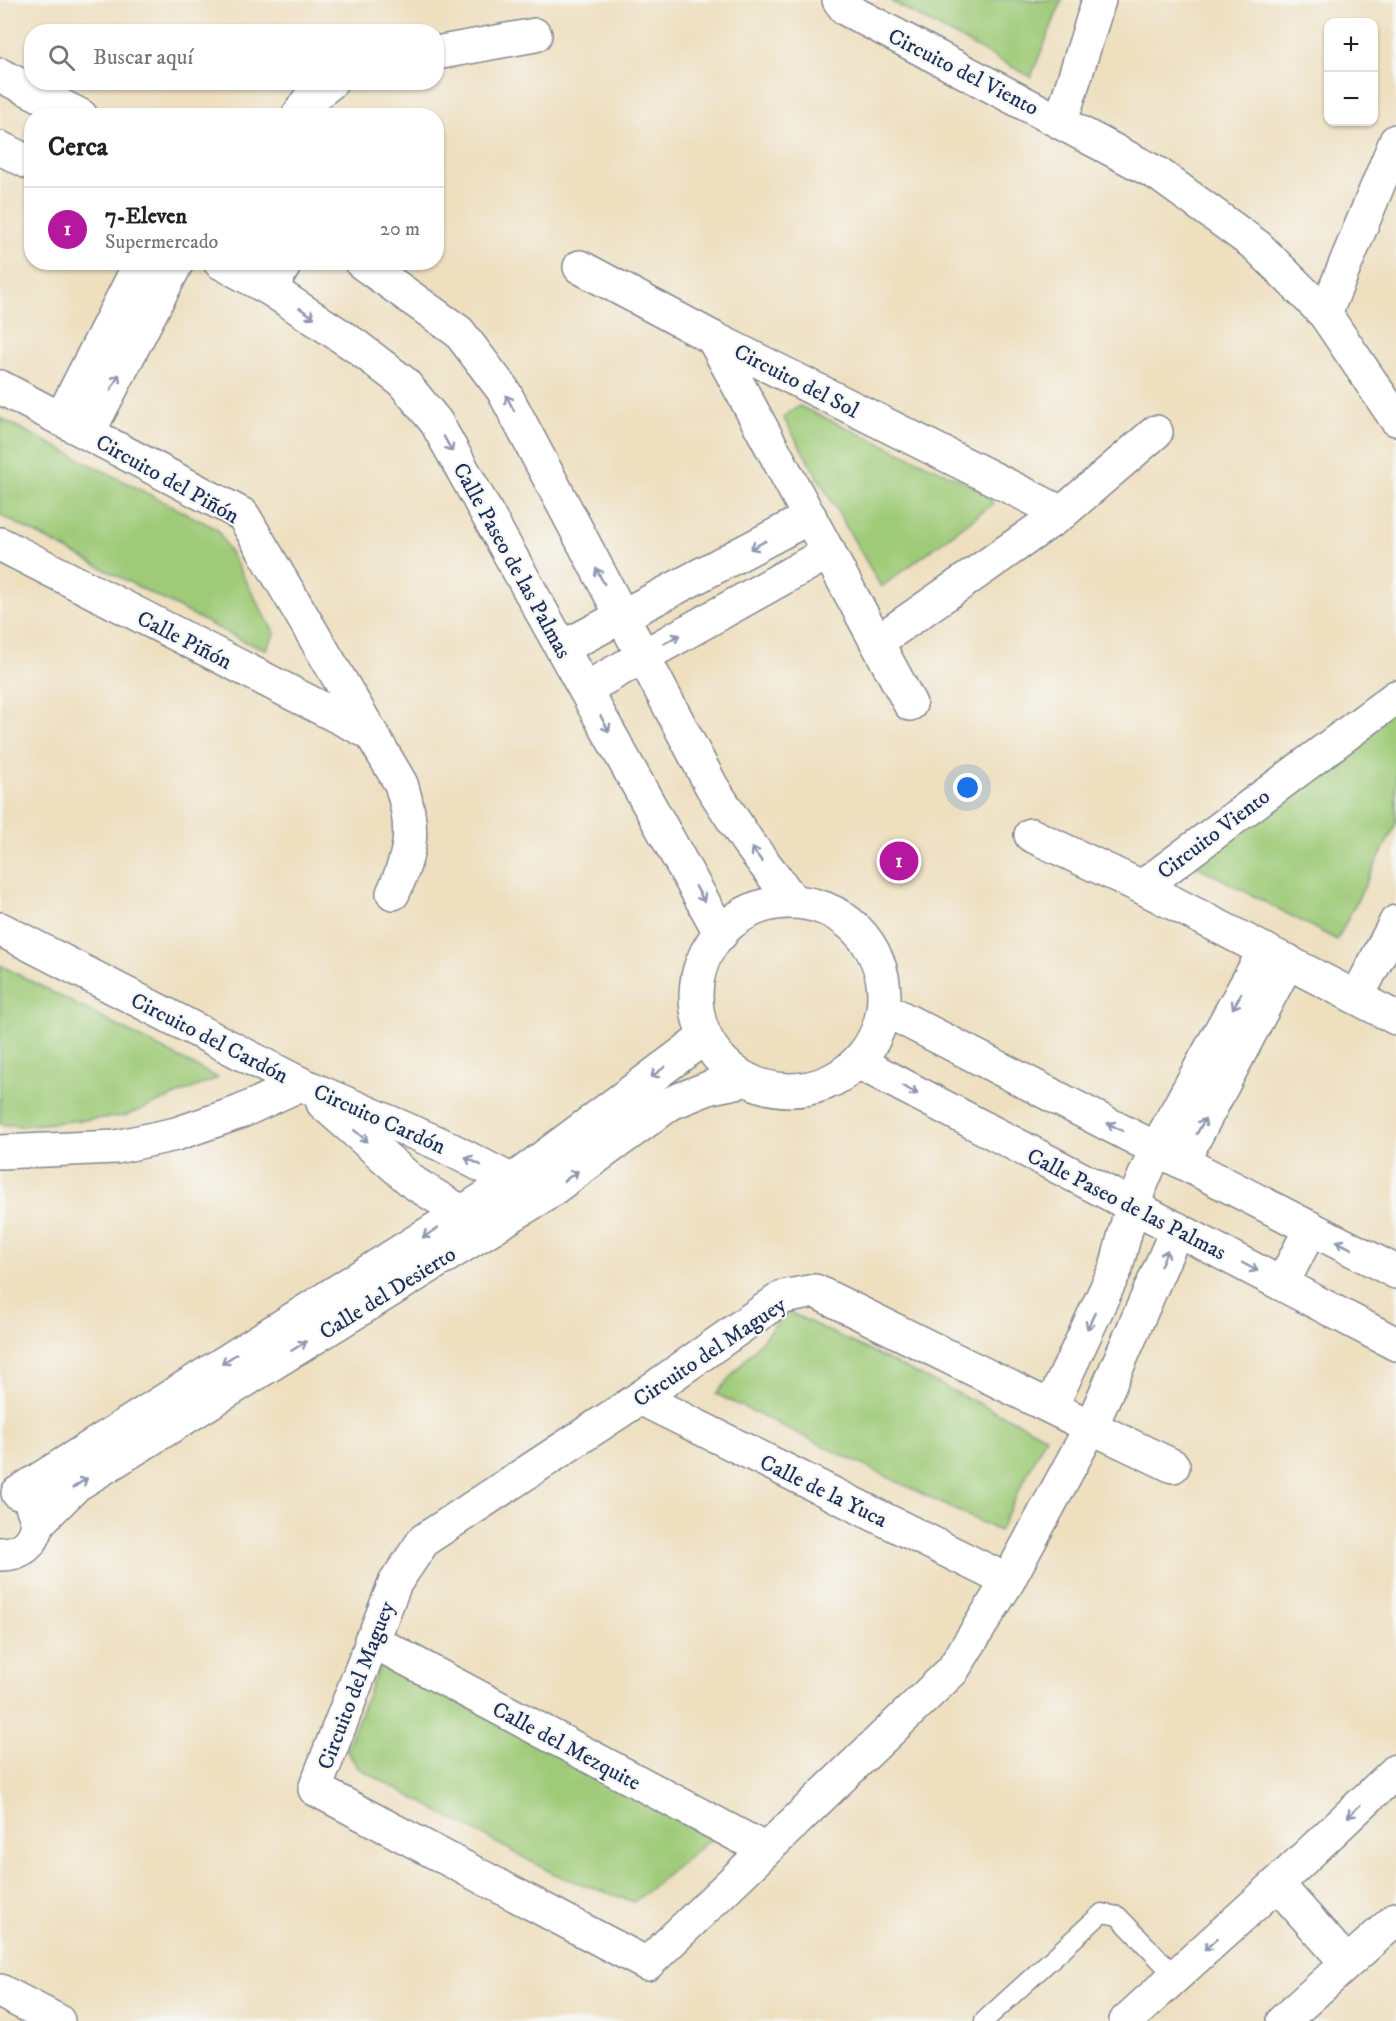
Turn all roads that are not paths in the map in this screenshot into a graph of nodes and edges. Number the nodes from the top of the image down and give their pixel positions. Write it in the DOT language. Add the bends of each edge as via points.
graph roads {
  1 [pos="839,0"];
  2 [pos="1099,0"];
  3 [pos="535,34"];
  4 [pos="444,51"];
  5 [pos="0,75"];
  6 [pos="24,87"];
  7 [pos="30,90"];
  8 [pos="321,90"];
  9 [pos="65,108"];
  10 [pos="303,108"];
  11 [pos="1061,121"];
  12 [pos="1396,141"];
  13 [pos="0,148"];
  14 [pos="24,160"];
  15 [pos="580,267"];
  16 [pos="138,270"];
  17 [pos="172,270"];
  18 [pos="253,270"];
  19 [pos="372,270"];
  20 [pos="278,276"];
  21 [pos="1325,314"];
  22 [pos="713,339"];
  23 [pos="0,387"];
  24 [pos="1396,419"];
  25 [pos="74,426"];
  26 [pos="1156,432"];
  27 [pos="1062,513"];
  28 [pos="810,517"];
  29 [pos="0,544"];
  30 [pos="829,552"];
  31 [pos="621,617"];
  32 [pos="877,642"];
  33 [pos="562,648"];
  34 [pos="642,656"];
  35 [pos="585,689"];
  36 [pos="1396,697"];
  37 [pos="910,704"];
  38 [pos="370,734"];
  39 [pos="1031,836"];
  40 [pos="1142,887"];
  41 [pos="393,893"];
  42 [pos="793,901"];
  43 [pos="1396,922"];
  44 [pos="0,929"];
  45 [pos="722,934"];
  46 [pos="1276,956"];
  47 [pos="1357,997"];
  48 [pos="884,1009"];
  49 [pos="1396,1018"];
  50 [pos="705,1037"];
  51 [pos="858,1062"];
  52 [pos="745,1080"];
  53 [pos="301,1084"];
  54 [pos="0,1152"];
  55 [pos="1169,1155"];
  56 [pos="512,1181"];
  57 [pos="543,1197"];
  58 [pos="1132,1206"];
  59 [pos="460,1214"];
  60 [pos="1311,1228"];
  61 [pos="490,1229"];
  62 [pos="1177,1229"];
  63 [pos="1396,1272"];
  64 [pos="1282,1284"];
  65 [pos="1396,1344"];
  66 [pos="263,1353"];
  67 [pos="640,1398"];
  68 [pos="1051,1407"];
  69 [pos="1091,1427"];
  70 [pos="1173,1466"];
  71 [pos="9,1493"];
  72 [pos="38,1522"];
  73 [pos="0,1554"];
  74 [pos="1008,1581"];
  75 [pos="371,1640"];
  76 [pos="1396,1771"];
  77 [pos="764,1849"];
  78 [pos="1277,1884"];
  79 [pos="1396,1919"];
  80 [pos="1347,1963"];
  81 [pos="1175,1976"];
  82 [pos="0,1991"];
  83 [pos="58,2021"];
  84 [pos="984,2021"];
  85 [pos="1126,2021"];
  86 [pos="1283,2021"];
  1 -- 11 [label="street, Circuito del Viento" via="846,9"];
  2 -- 11 [label="street, Circuito del Viento"];
  3 -- 4 [label="street"];
  5 -- 6 [label="street"];
  7 -- 9 [label="street"];
  8 -- 10 [label="street"];
  11 -- 21 [label="street, Circuito del Viento" via="1158,174 1257,246"];
  12 -- 21 [label="street"];
  13 -- 14 [label="street"];
  15 -- 22 [label="street"];
  16 -- 25 [label="street"];
  25 -- 17 [label="street, one-way"];
  18 -- 20 [label="street, Calle Paseo de las Palmas"];
  31 -- 19 [label="street, one-way" via="504,390 459,332"];
  20 -- 33 [label="street, Calle Paseo de las Palmas, one-way" via="403,382 436,422"];
  21 -- 24 [label="street, Circuito del Viento"];
  22 -- 27 [label="street, Circuito del Sol"];
  22 -- 28 [label="street, Circuito del Sol"];
  23 -- 25 [label="street, Circuito del Piñón"];
  25 -- 38 [label="street, Circuito del Piñón" via="243,515"];
  26 -- 27 [label="street"];
  27 -- 32 [label="street"];
  28 -- 30 [label="street, Circuito del Sol"];
  28 -- 31 [label="street, one-way"];
  29 -- 38 [label="street, Calle Piñón"];
  30 -- 32 [label="street, Circuito del Sol"];
  34 -- 30 [label="street, one-way"];
  31 -- 33 [label="street"];
  31 -- 34 [label="street"];
  32 -- 37 [label="street, Circuito del Sol"];
  33 -- 35 [label="street, Calle Paseo de las Palmas"];
  34 -- 35 [label="street"];
  42 -- 34 [label="street, one-way" via="712,787"];
  35 -- 45 [label="street, Calle Paseo de las Palmas, one-way"];
  36 -- 40 [label="street, Circuito Viento"];
  38 -- 41 [label="street, Circuito del Piñón" via="401,784 410,814 407,862"];
  39 -- 40 [label="street"];
  40 -- 46 [label="street, Circuito Viento"];
  42 -- 45 [label="street" via="761,906 733,921"];
  42 -- 48 [label="street" via="825,907 852,924 872,948 883,978"];
  43 -- 47 [label="street"];
  44 -- 53 [label="street, Circuito del Cardón"];
  45 -- 50 [label="street" via="711,945 698,974 696,1006"];
  46 -- 47 [label="street, Circuito Viento"];
  46 -- 55 [label="street"];
  47 -- 49 [label="street, Circuito Viento"];
  48 -- 51 [label="street" via="875,1038"];
  55 -- 48 [label="street, one-way"];
  50 -- 52 [label="street" via="722,1062"];
  50 -- 56 [label="street, Calle del Desierto, one-way"];
  51 -- 52 [label="street" via="834,1081 805,1090 774,1090"];
  51 -- 58 [label="street, Calle Paseo de las Palmas, one-way"];
  57 -- 52 [label="street, Calle del Desierto, one-way" via="671,1103 711,1087"];
  53 -- 54 [label="street, Circuito del Cardón" via="240,1112 176,1134 116,1147"];
  56 -- 53 [label="street, Circuito Cardón, one-way" via="440,1144"];
  53 -- 59 [label="street, Circuito Cardón, one-way" via="414,1183"];
  55 -- 58 [label="street"];
  55 -- 60 [label="street"];
  56 -- 57 [label="street, Circuito Cardón"];
  56 -- 59 [label="street, Calle del Desierto"];
  57 -- 61 [label="street, Calle del Desierto"];
  58 -- 62 [label="street, Calle Paseo de las Palmas"];
  58 -- 68 [label="street, one-way" via="1116,1268"];
  59 -- 61 [label="street, Circuito Cardón"];
  59 -- 66 [label="street, Calle del Desierto, one-way"];
  63 -- 60 [label="street, one-way"];
  60 -- 64 [label="street"];
  66 -- 61 [label="street, Calle del Desierto, one-way"];
  62 -- 64 [label="street, Calle Paseo de las Palmas, one-way"];
  69 -- 62 [label="street, one-way"];
  64 -- 65 [label="street, Calle Paseo de las Palmas"];
  66 -- 71 [label="street, Calle del Desierto, one-way"];
  72 -- 66 [label="street, Calle del Desierto, one-way" via="76,1485"];
  67 -- 68 [label="street, Circuito del Maguey" via="783,1297 815,1291"];
  67 -- 74 [label="street, Calle de la Yuca"];
  67 -- 75 [label="street, Circuito del Maguey" via="424,1540 395,1583"];
  68 -- 69 [label="street, Circuito del Maguey"];
  69 -- 70 [label="street"];
  69 -- 74 [label="street, Circuito del Maguey"];
  71 -- 72 [label="street" via="29,1500"];
  72 -- 73 [label="street, Calle del Desierto" via="30,1543 21,1550"];
  74 -- 77 [label="street, Circuito del Maguey" via="952,1671"];
  75 -- 77 [label="street, Calle del Mezquite"];
  75 -- 77 [label="street, Circuito del Maguey" via="315,1789 647,1964"];
  76 -- 78 [label="street, one-way"];
  78 -- 80 [label="street"];
  78 -- 81 [label="street, one-way"];
  79 -- 80 [label="street"];
  80 -- 86 [label="street"];
  81 -- 84 [label="lane" via="1119,1916 1102,1913"];
  81 -- 85 [label="street"];
  82 -- 83 [label="street"];
}
